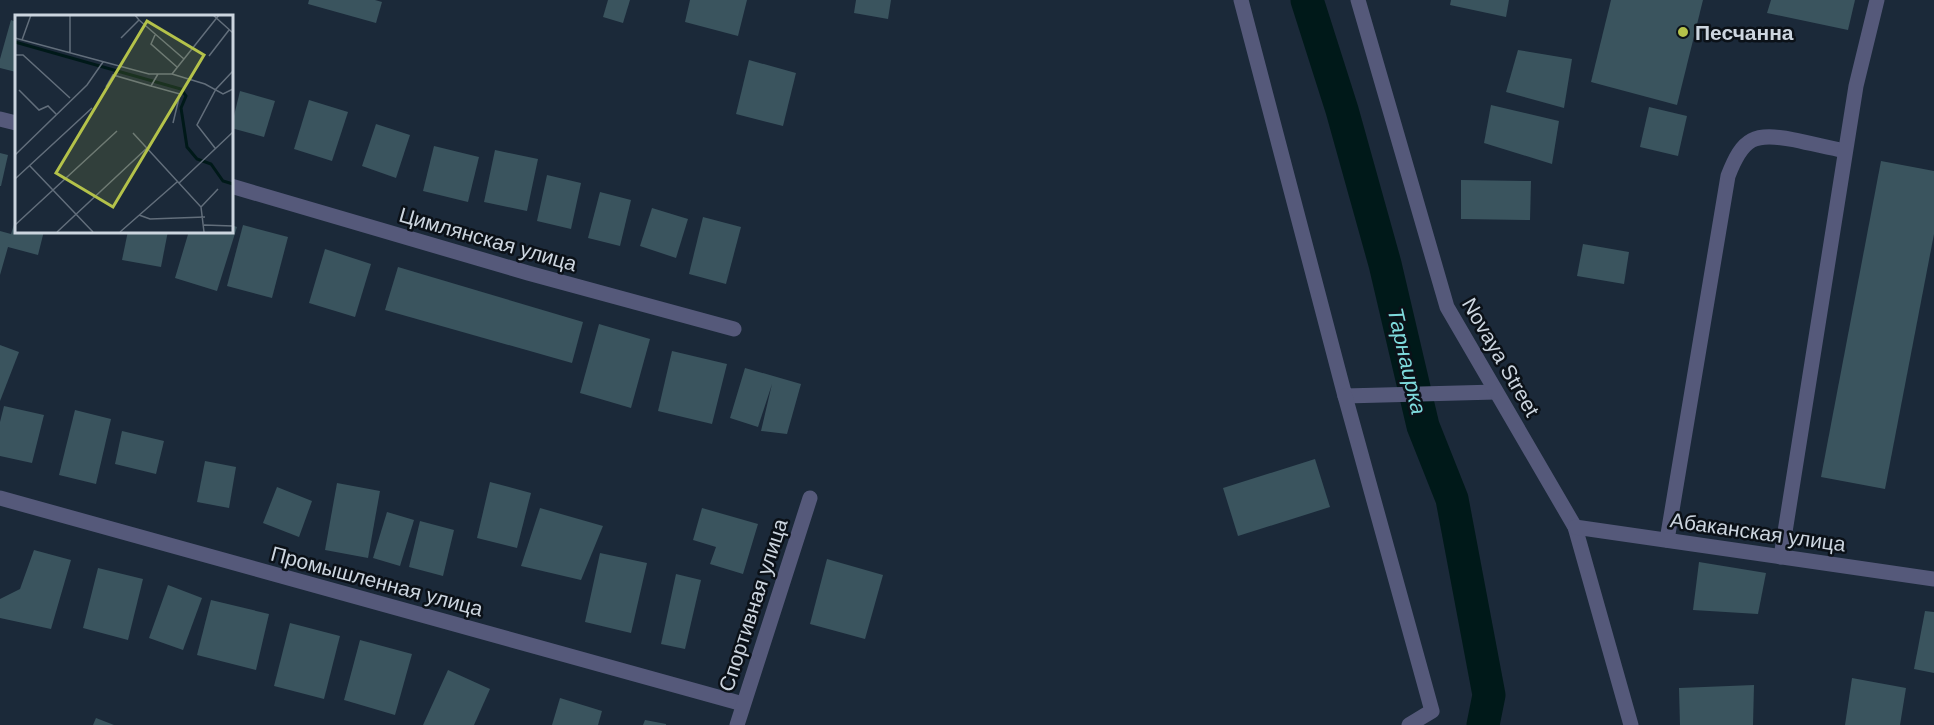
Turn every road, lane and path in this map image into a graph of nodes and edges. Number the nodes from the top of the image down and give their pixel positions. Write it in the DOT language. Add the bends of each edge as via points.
graph roads {
  1 [pos="1241,0"];
  2 [pos="1358,0"];
  3 [pos="1877,0"];
  4 [pos="0,118"];
  5 [pos="15,123"];
  6 [pos="1845,151"];
  7 [pos="232,186"];
  8 [pos="734,329"];
  9 [pos="1497,392"];
  10 [pos="1346,396"];
  11 [pos="0,498"];
  12 [pos="810,498"];
  13 [pos="1575,527"];
  14 [pos="1667,540"];
  15 [pos="1781,557"];
  16 [pos="1934,579"];
  17 [pos="743,704"];
  18 [pos="736,725"];
  19 [pos="1409,725"];
  20 [pos="1631,725"];
  1 -- 10 [label="street"];
  2 -- 9 [label="street, Novaya Street" via="1447,307"];
  3 -- 6 [label="street"];
  4 -- 5 [label="street"];
  6 -- 14 [label="street" via="1772,136 1756,138 1734,160 1728,176"];
  6 -- 15 [label="street"];
  7 -- 8 [label="street, Цимлянская улица"];
  9 -- 10 [label="street"];
  9 -- 13 [label="street, Novaya Street"];
  10 -- 19 [label="street" via="1432,711"];
  11 -- 17 [label="street, Промышленная улица"];
  12 -- 17 [label="street, Спортивная улица"];
  13 -- 14 [label="street, Абаканская улица"];
  13 -- 20 [label="street, Novaya Street"];
  14 -- 15 [label="street, Абаканская улица"];
  15 -- 16 [label="street, Абаканская улица"];
  17 -- 18 [label="street, Спортивная улица"];
}
